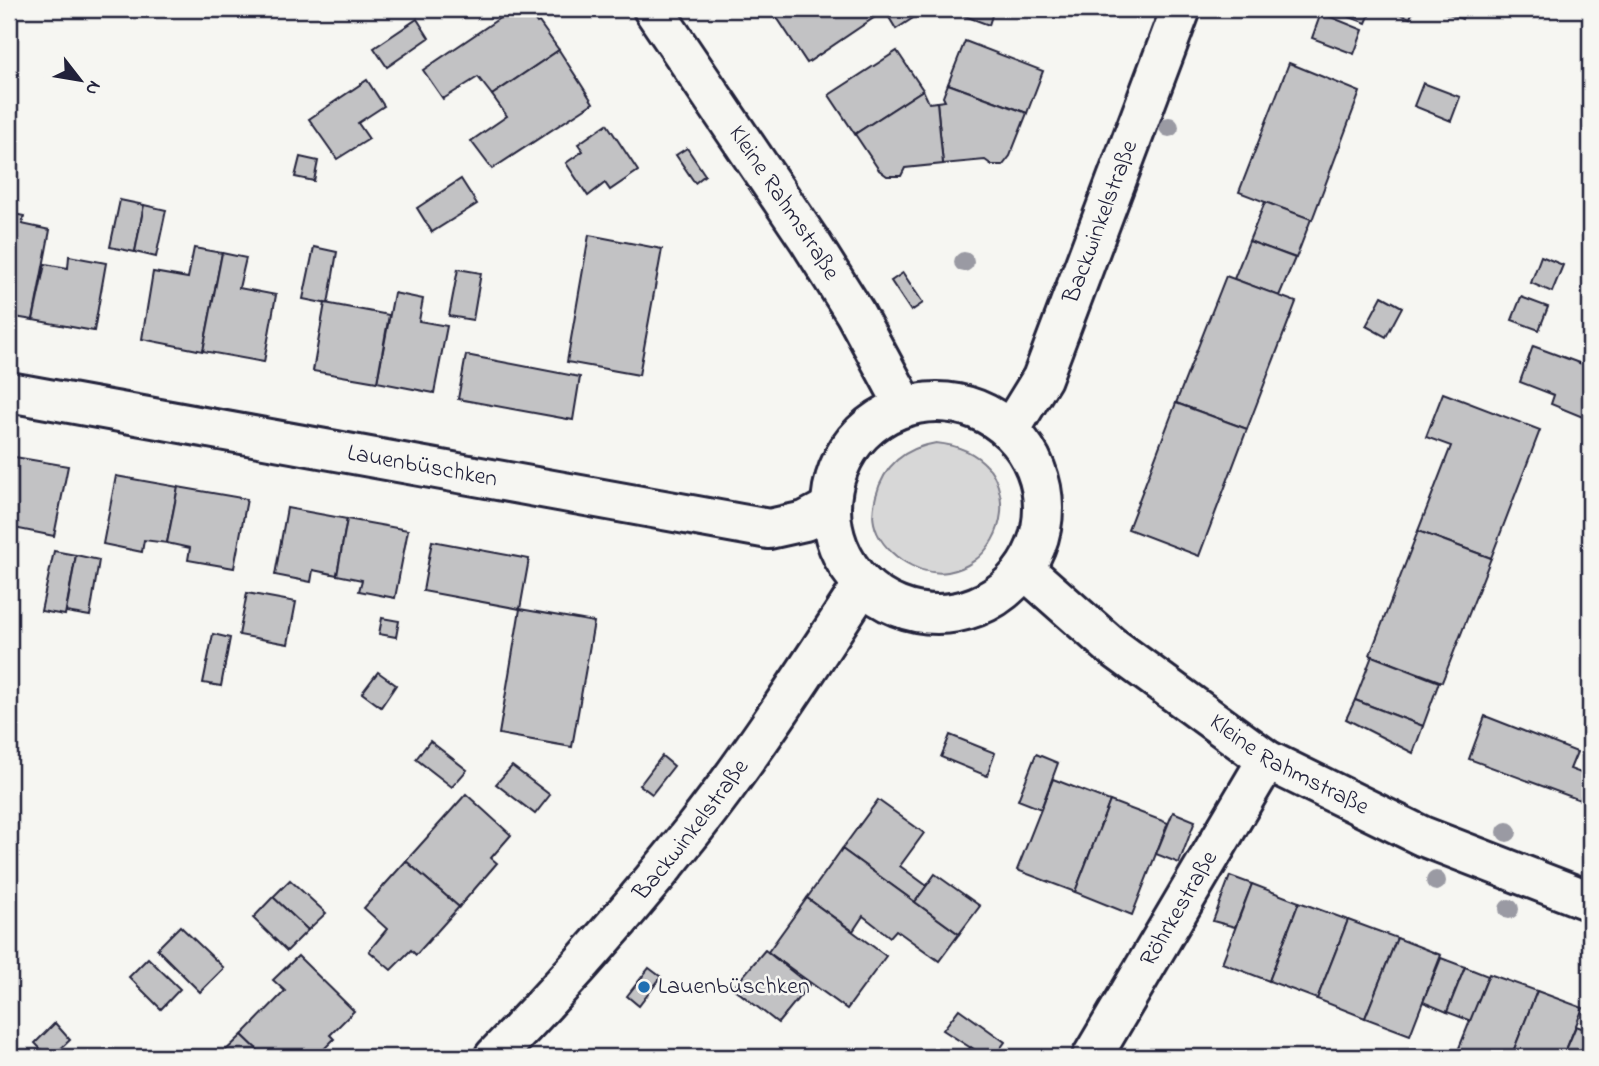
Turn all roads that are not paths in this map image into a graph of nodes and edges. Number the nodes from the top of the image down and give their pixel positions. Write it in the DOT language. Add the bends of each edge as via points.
graph roads {
  1 [pos="653,9"];
  2 [pos="1181,9"];
  3 [pos="9,392"];
  4 [pos="905,406"];
  5 [pos="1010,430"];
  6 [pos="831,507"];
  7 [pos="1024,569"];
  8 [pos="863,584"];
  9 [pos="1267,760"];
  10 [pos="1590,901"];
  11 [pos="495,1057"];
  12 [pos="1092,1057"];
  1 -- 4 [label="street, Kleine Rahmstraße" via="809,240"];
  2 -- 5 [label="street, Backwinkelstraße" via="1042,378"];
  3 -- 6 [label="street, Lauenbüschken" via="769,529 805,522"];
  4 -- 5 [label="street" via="930,401 958,403 985,412"];
  4 -- 6 [label="street" via="886,414 852,445 836,477"];
  5 -- 7 [label="street" via="1029,453 1042,491 1039,538"];
  6 -- 8 [label="street" via="836,540"];
  7 -- 8 [label="street" via="995,597 945,613 897,606"];
  7 -- 9 [label="street, Kleine Rahmstraße" via="1110,645"];
  8 -- 11 [label="street, Backwinkelstraße" via="793,694 694,829"];
  9 -- 10 [label="street, Kleine Rahmstraße" via="1422,836"];
  9 -- 12 [label="street, Röhrkestraße"];
}
